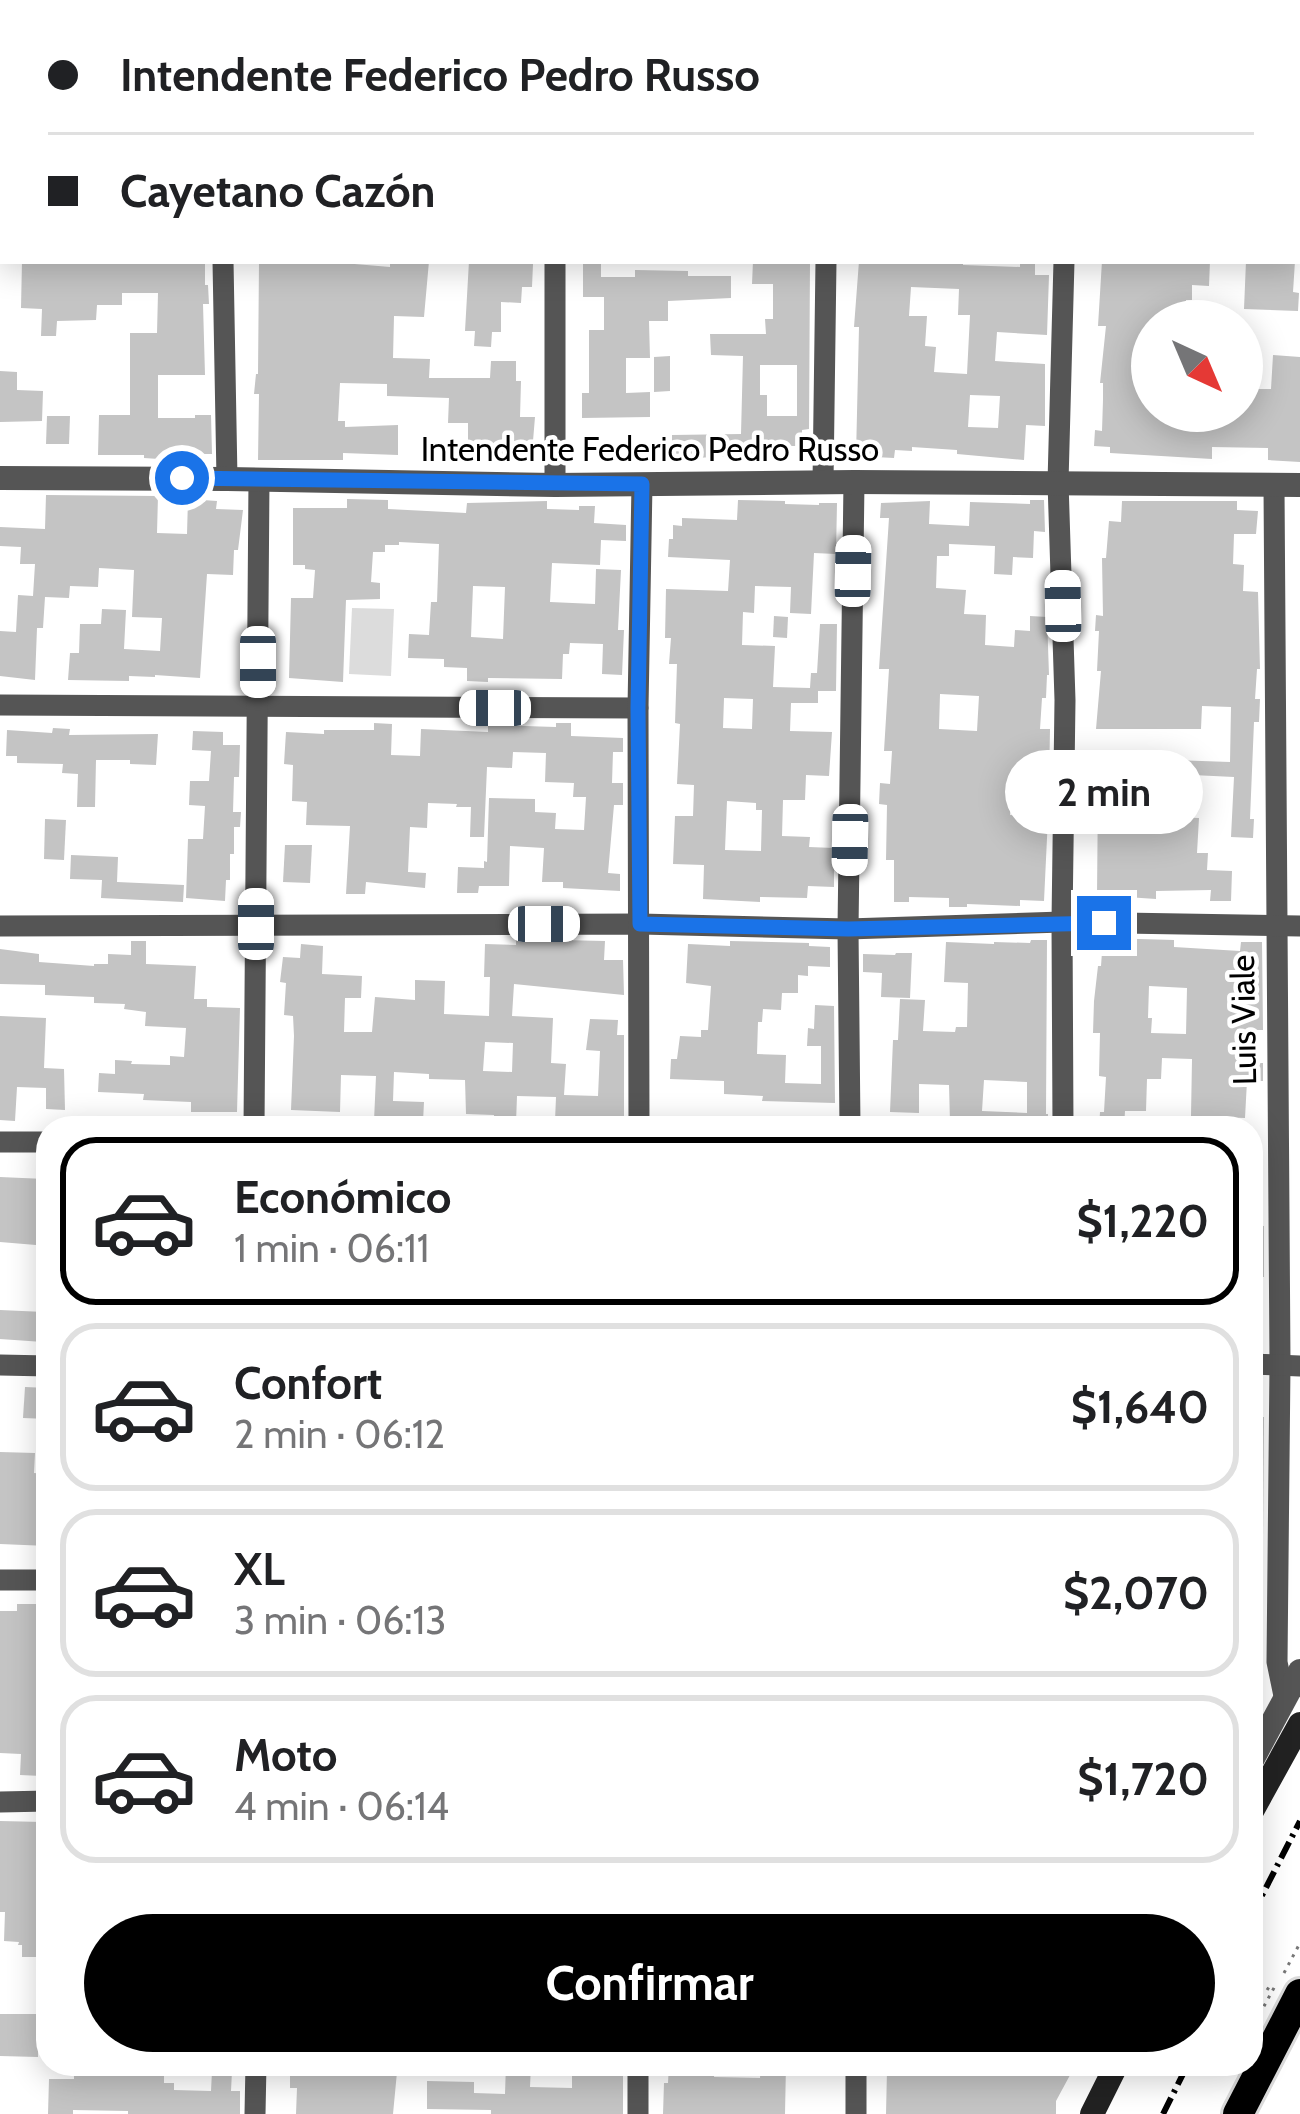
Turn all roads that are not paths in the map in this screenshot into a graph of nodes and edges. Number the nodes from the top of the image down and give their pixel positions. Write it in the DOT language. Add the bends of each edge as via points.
graph roads {
  1 [pos="223,264"];
  2 [pos="554,264"];
  3 [pos="826,264"];
  4 [pos="1064,264"];
  5 [pos="0,478"];
  6 [pos="227,478"];
  7 [pos="259,479"];
  8 [pos="823,482"];
  9 [pos="854,482"];
  10 [pos="1058,482"];
  11 [pos="642,484"];
  12 [pos="555,485"];
  13 [pos="1300,485"];
  14 [pos="1274,486"];
  15 [pos="0,705"];
  16 [pos="257,707"];
  17 [pos="638,708"];
  18 [pos="1061,922"];
  19 [pos="256,924"];
  20 [pos="640,924"];
  21 [pos="0,926"];
  22 [pos="1275,926"];
  23 [pos="1300,926"];
  24 [pos="848,929"];
  25 [pos="254,1116"];
  26 [pos="639,1116"];
  27 [pos="850,1116"];
  28 [pos="1063,1116"];
  29 [pos="0,1142"];
  30 [pos="36,1142"];
  31 [pos="0,1365"];
  32 [pos="1290,1365"];
  33 [pos="36,1366"];
  34 [pos="0,1580"];
  35 [pos="36,1580"];
  36 [pos="1300,1671"];
  37 [pos="1284,1696"];
  38 [pos="1300,1724"];
  39 [pos="1263,1738"];
  40 [pos="1263,1791"];
  41 [pos="36,1801"];
  42 [pos="0,1802"];
  43 [pos="1286,1992"];
  44 [pos="1263,2050"];
  45 [pos="256,2076"];
  46 [pos="638,2076"];
  47 [pos="856,2076"];
  48 [pos="1111,2076"];
  49 [pos="1253,2076"];
  50 [pos="255,2114"];
  51 [pos="638,2114"];
  52 [pos="856,2114"];
  53 [pos="1092,2114"];
  54 [pos="1238,2114"];
  1 -- 6 [label="street"];
  2 -- 12 [label="street"];
  3 -- 8 [label="street"];
  4 -- 10 [label="street"];
  5 -- 6 [label="street, Intendente Federico Pedro Russo"];
  6 -- 7 [label="street, Intendente Federico Pedro Russo"];
  7 -- 12 [label="street, Intendente Federico Pedro Russo"];
  7 -- 16 [label="street"];
  8 -- 9 [label="street, Intendente Federico Pedro Russo"];
  8 -- 11 [label="street, Intendente Federico Pedro Russo"];
  9 -- 10 [label="street, Intendente Federico Pedro Russo"];
  9 -- 24 [label="street"];
  10 -- 14 [label="street, Intendente Federico Pedro Russo"];
  10 -- 18 [label="street"];
  11 -- 12 [label="street, Intendente Federico Pedro Russo"];
  11 -- 17 [label="street"];
  13 -- 14 [label="street, Intendente Federico Pedro Russo"];
  14 -- 22 [label="street, Luis Viale"];
  15 -- 16 [label="street"];
  16 -- 17 [label="street"];
  16 -- 19 [label="street"];
  17 -- 20 [label="street"];
  18 -- 22 [label="street"];
  18 -- 24 [label="street"];
  18 -- 28 [label="street"];
  19 -- 20 [label="street"];
  19 -- 21 [label="street"];
  19 -- 25 [label="street"];
  20 -- 24 [label="street"];
  20 -- 26 [label="street"];
  22 -- 23 [label="street"];
  22 -- 32 [label="street, Luis Viale"];
  24 -- 27 [label="street"];
  29 -- 30 [label="street"];
  31 -- 33 [label="street"];
  32 -- 37 [label="street, Luis Viale" via="1276,1662"];
  34 -- 35 [label="street"];
  36 -- 37 [label="street"];
  37 -- 39 [label="street"];
  38 -- 40 [label="main road"];
  41 -- 42 [label="street"];
  43 -- 44 [label="main road"];
  45 -- 50 [label="street"];
  46 -- 51 [label="street"];
  47 -- 52 [label="street"];
  48 -- 53 [label="main road"];
  49 -- 54 [label="main road"];
}
